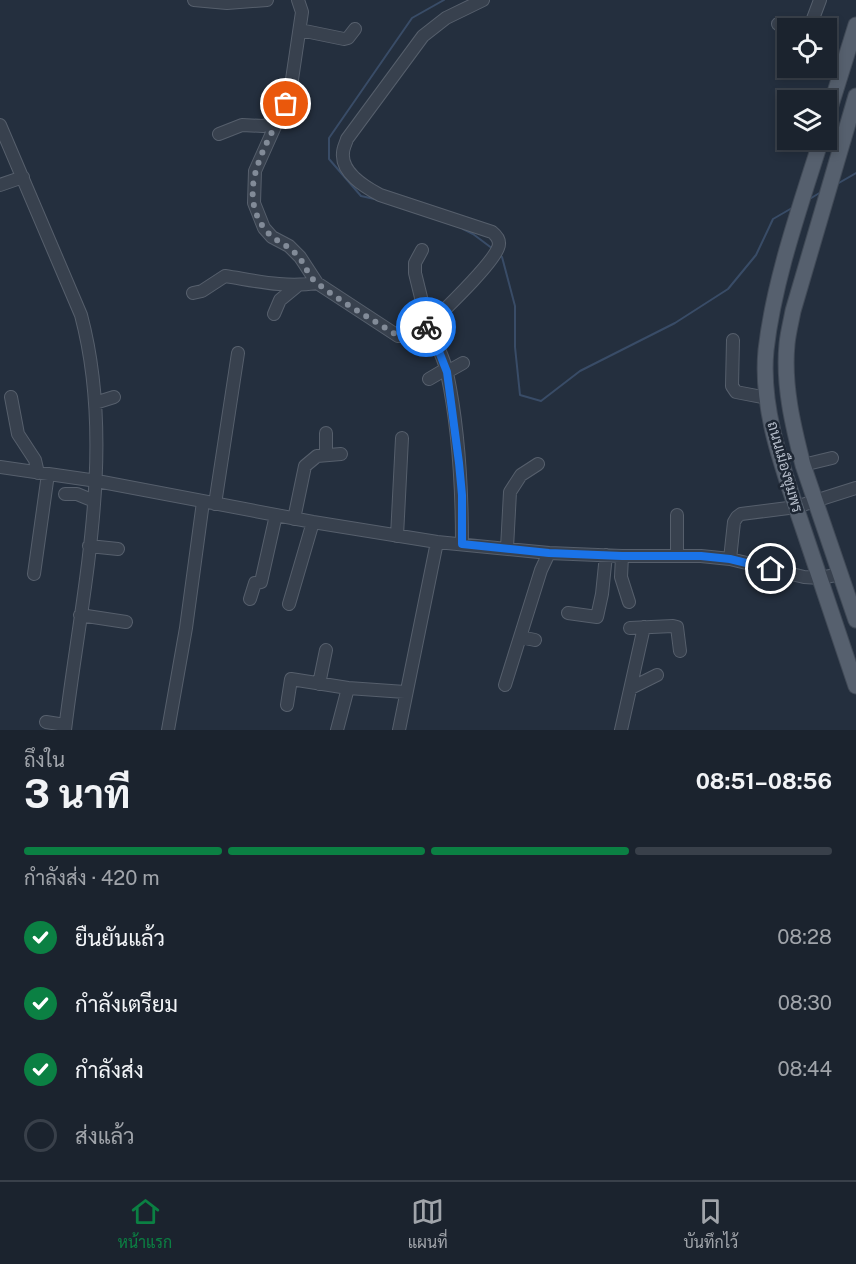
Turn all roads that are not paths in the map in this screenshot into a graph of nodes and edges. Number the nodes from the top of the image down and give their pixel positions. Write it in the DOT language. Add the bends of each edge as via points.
graph roads {
  1 [pos="194,0"];
  2 [pos="267,0"];
  3 [pos="298,0"];
  4 [pos="483,0"];
  5 [pos="820,0"];
  6 [pos="814,18"];
  7 [pos="856,25"];
  8 [pos="355,29"];
  9 [pos="300,30"];
  10 [pos="836,90"];
  11 [pos="856,96"];
  12 [pos="278,122"];
  13 [pos="1,129"];
  14 [pos="219,134"];
  15 [pos="818,150"];
  16 [pos="23,177"];
  17 [pos="0,184"];
  18 [pos="422,250"];
  19 [pos="316,283"];
  20 [pos="297,286"];
  21 [pos="193,293"];
  22 [pos="274,314"];
  23 [pos="429,326"];
  24 [pos="733,340"];
  25 [pos="238,353"];
  26 [pos="463,363"];
  27 [pos="447,371"];
  28 [pos="429,379"];
  29 [pos="11,396"];
  30 [pos="114,397"];
  31 [pos="767,398"];
  32 [pos="95,403"];
  33 [pos="326,433"];
  34 [pos="402,438"];
  35 [pos="326,454"];
  36 [pos="341,454"];
  37 [pos="832,458"];
  38 [pos="537,464"];
  39 [pos="803,465"];
  40 [pos="0,467"];
  41 [pos="43,474"];
  42 [pos="97,481"];
  43 [pos="856,488"];
  44 [pos="66,494"];
  45 [pos="94,501"];
  46 [pos="816,501"];
  47 [pos="209,503"];
  48 [pos="796,507"];
  49 [pos="677,515"];
  50 [pos="276,516"];
  51 [pos="294,519"];
  52 [pos="313,522"];
  53 [pos="397,536"];
  54 [pos="437,542"];
  55 [pos="462,544"];
  56 [pos="89,546"];
  57 [pos="507,548"];
  58 [pos="118,549"];
  59 [pos="549,553"];
  60 [pos="606,555"];
  61 [pos="677,555"];
  62 [pos="622,556"];
  63 [pos="730,559"];
  64 [pos="34,574"];
  65 [pos="840,574"];
  66 [pos="820,578"];
  67 [pos="250,599"];
  68 [pos="629,602"];
  69 [pos="828,602"];
  70 [pos="853,602"];
  71 [pos="290,604"];
  72 [pos="568,613"];
  73 [pos="80,615"];
  74 [pos="856,620"];
  75 [pos="126,621"];
  76 [pos="644,627"];
  77 [pos="630,628"];
  78 [pos="520,637"];
  79 [pos="535,640"];
  80 [pos="326,650"];
  81 [pos="680,651"];
  82 [pos="853,667"];
  83 [pos="657,675"];
  84 [pos="319,684"];
  85 [pos="505,685"];
  86 [pos="856,686"];
  87 [pos="348,688"];
  88 [pos="631,688"];
  89 [pos="405,692"];
  90 [pos="287,705"];
  91 [pos="46,722"];
  92 [pos="65,728"];
  93 [pos="168,730"];
  94 [pos="337,730"];
  95 [pos="399,730"];
  96 [pos="621,730"];
  1 -- 2 [label="street"];
  3 -- 9 [label="street" via="302,12"];
  4 -- 23 [label="street" via="446,18 423,36 347,139 343,153 352,175 380,195 496,235 499,247 490,261"];
  5 -- 6 [label="street"];
  7 -- 10 [label="main road"];
  8 -- 9 [label="street" via="344,39"];
  9 -- 12 [label="street" via="290,93"];
  11 -- 39 [label="main road, ถนนเมืองชุมพร" via="793,311 787,344 787,392"];
  12 -- 14 [label="street" via="242,125"];
  12 -- 19 [label="street" via="255,171 254,203 264,228 300,257"];
  13 -- 16 [label="street"];
  15 -- 31 [label="main road, ถนนเมืองชุมพร" via="777,294 766,351"];
  16 -- 17 [label="street"];
  16 -- 32 [label="street" via="81,315"];
  18 -- 23 [label="street" via="415,273"];
  19 -- 20 [label="street"];
  19 -- 23 [label="street" via="398,336 405,337"];
  20 -- 21 [label="street" via="225,276"];
  20 -- 22 [label="street" via="280,300"];
  23 -- 27 [label="street"];
  24 -- 31 [label="street" via="732,386 736,392"];
  25 -- 47 [label="street"];
  26 -- 27 [label="street"];
  27 -- 28 [label="street"];
  27 -- 55 [label="street" via="459,456"];
  29 -- 41 [label="street" via="18,434"];
  30 -- 32 [label="street"];
  31 -- 48 [label="main road, ถนนเมืองชุมพร" via="777,452"];
  32 -- 42 [label="street"];
  33 -- 35 [label="street"];
  34 -- 53 [label="street"];
  35 -- 36 [label="street"];
  35 -- 51 [label="street" via="305,465"];
  37 -- 39 [label="street"];
  38 -- 57 [label="street" via="514,483 510,492"];
  39 -- 46 [label="main road, ถนนเมืองชุมพร"];
  40 -- 41 [label="street"];
  41 -- 42 [label="street"];
  41 -- 64 [label="street"];
  42 -- 45 [label="street"];
  42 -- 47 [label="street"];
  43 -- 46 [label="street"];
  44 -- 45 [label="street"];
  45 -- 56 [label="street"];
  46 -- 48 [label="street"];
  46 -- 65 [label="main road, ถนนเมืองชุมพร"];
  47 -- 50 [label="street"];
  47 -- 93 [label="street"];
  48 -- 63 [label="street" via="737,517"];
  48 -- 66 [label="main road, ถนนเมืองชุมพร"];
  49 -- 61 [label="street"];
  50 -- 51 [label="street"];
  50 -- 67 [label="street" via="261,582 255,583"];
  51 -- 52 [label="street"];
  52 -- 53 [label="street"];
  52 -- 71 [label="street"];
  53 -- 54 [label="street"];
  54 -- 55 [label="street"];
  54 -- 89 [label="street"];
  55 -- 57 [label="street"];
  56 -- 58 [label="street"];
  56 -- 73 [label="street"];
  57 -- 59 [label="street"];
  59 -- 60 [label="street"];
  59 -- 78 [label="street"];
  60 -- 62 [label="street"];
  60 -- 72 [label="street" via="597,616"];
  61 -- 62 [label="street"];
  61 -- 63 [label="street"];
  62 -- 68 [label="street" via="621,577"];
  63 -- 66 [label="street"];
  65 -- 66 [label="street"];
  65 -- 70 [label="main road, ถนนเมืองชุมพร"];
  66 -- 69 [label="main road, ถนนเมืองชุมพร"];
  69 -- 70 [label="street"];
  69 -- 82 [label="main road, ถนนเมืองชุมพร"];
  70 -- 74 [label="main road, ถนนเมืองชุมพร"];
  73 -- 75 [label="street"];
  73 -- 92 [label="street"];
  76 -- 77 [label="street"];
  76 -- 81 [label="street" via="678,627"];
  76 -- 88 [label="street"];
  78 -- 79 [label="street"];
  78 -- 85 [label="street"];
  80 -- 84 [label="street"];
  82 -- 86 [label="main road, ถนนเมืองชุมพร"];
  83 -- 88 [label="street"];
  84 -- 87 [label="street"];
  84 -- 90 [label="street" via="291,679"];
  87 -- 89 [label="street"];
  87 -- 94 [label="street"];
  88 -- 96 [label="street"];
  89 -- 95 [label="street"];
  91 -- 92 [label="street"];
}
